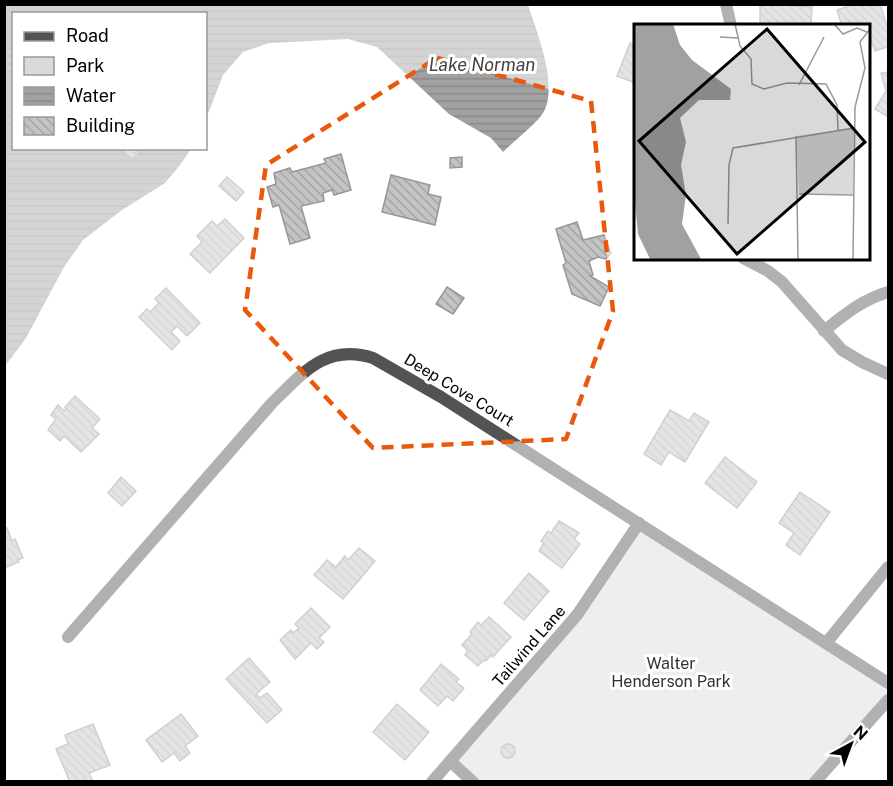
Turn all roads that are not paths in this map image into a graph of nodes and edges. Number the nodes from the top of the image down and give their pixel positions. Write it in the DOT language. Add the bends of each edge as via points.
graph roads {
  1 [pos="726,4"];
  2 [pos="731,24"];
  3 [pos="747,260"];
  4 [pos="888,292"];
  5 [pos="824,331"];
  6 [pos="888,374"];
  7 [pos="639,523"];
  8 [pos="888,567"];
  9 [pos="68,637"];
  10 [pos="827,642"];
  11 [pos="888,683"];
  12 [pos="888,700"];
  13 [pos="450,761"];
  14 [pos="432,782"];
  15 [pos="473,782"];
  16 [pos="815,782"];
  1 -- 2 [label="street"];
  3 -- 5 [label="street" via="782,282"];
  4 -- 5 [label="street" via="854,307"];
  5 -- 6 [label="street" via="842,350"];
  7 -- 9 [label="street, Deep Cove Court" via="373,358 353,354 332,356 301,375 272,403"];
  7 -- 10 [label="street, Deep Cove Court"];
  7 -- 13 [label="street, Tailwind Lane" via="577,615"];
  8 -- 10 [label="street"];
  10 -- 11 [label="street, Deep Cove Court"];
  12 -- 16 [label="street"];
  13 -- 14 [label="street, Tailwind Lane"];
  13 -- 15 [label="street"];
}
